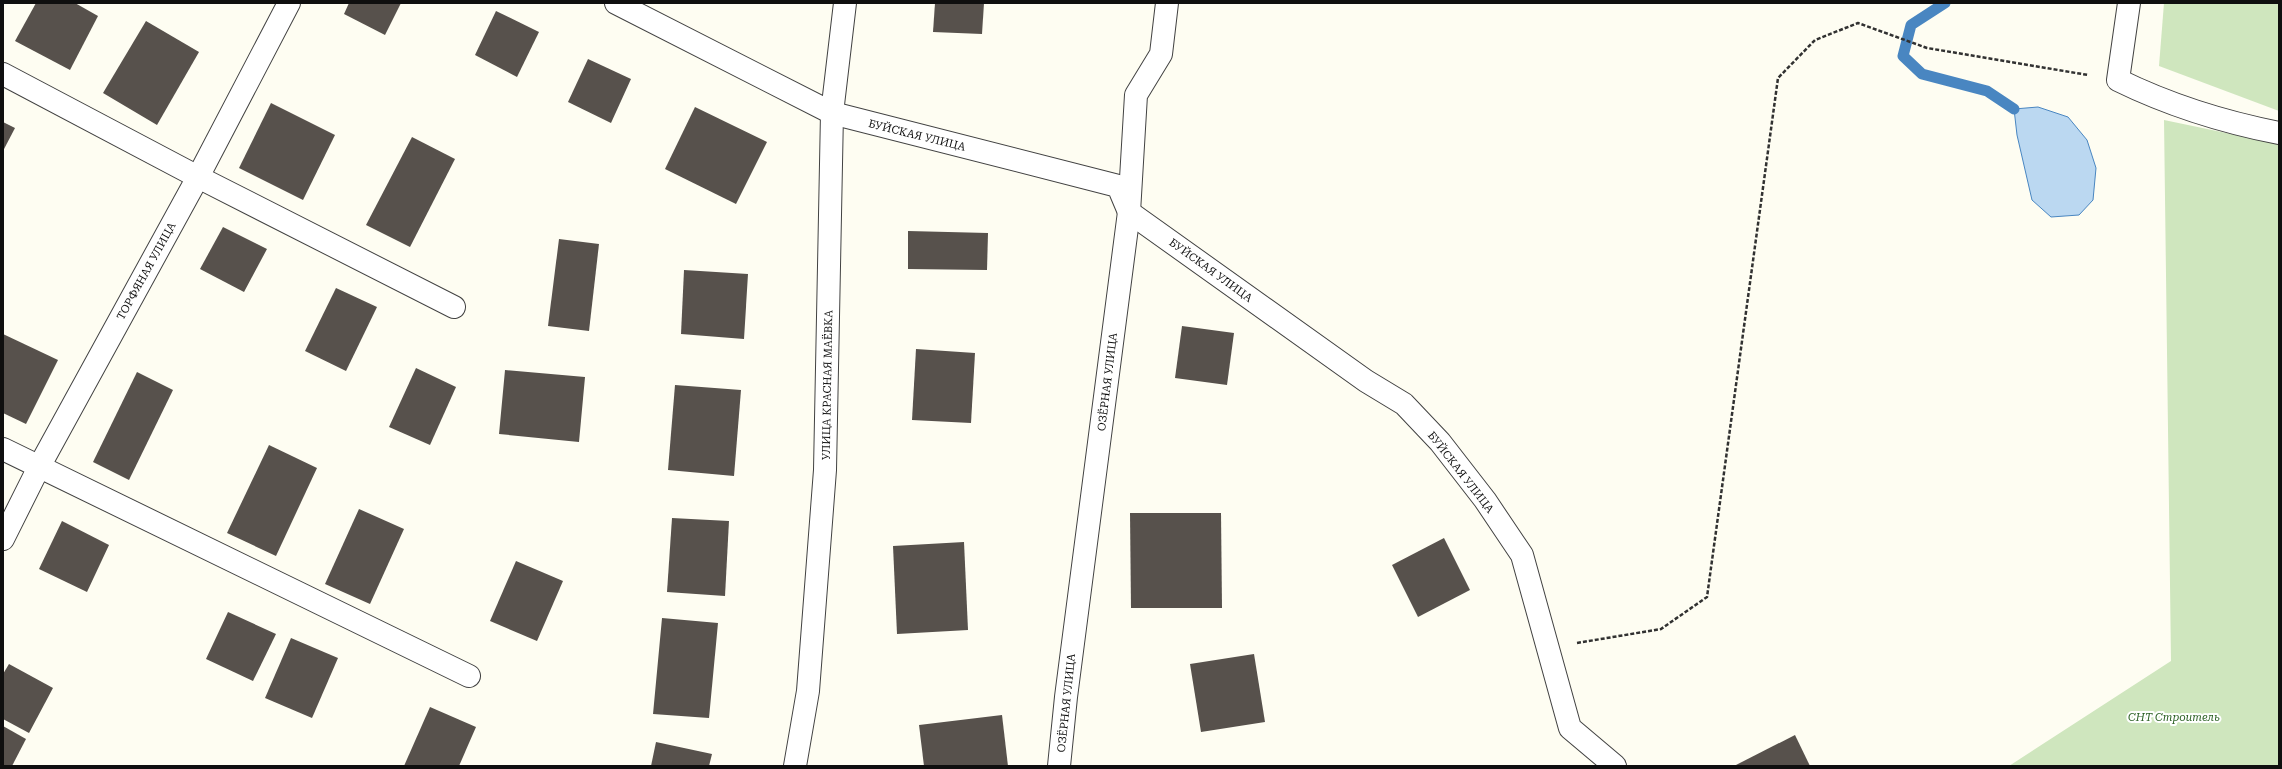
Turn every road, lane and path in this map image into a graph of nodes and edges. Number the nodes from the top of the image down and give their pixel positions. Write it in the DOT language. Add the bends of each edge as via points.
graph roads {
  1 [pos="289,3"];
  2 [pos="616,3"];
  3 [pos="845,3"];
  4 [pos="1167,3"];
  5 [pos="2129,3"];
  6 [pos="3,74"];
  7 [pos="2118,80"];
  8 [pos="832,113"];
  9 [pos="2279,133"];
  10 [pos="198,177"];
  11 [pos="1129,212"];
  12 [pos="454,307"];
  13 [pos="3,449"];
  14 [pos="39,467"];
  15 [pos="3,539"];
  16 [pos="1549,648"];
  17 [pos="469,676"];
  18 [pos="795,766"];
  19 [pos="1059,766"];
  20 [pos="1615,766"];
  1 -- 10 [label="street, ТОРФЯНАЯ УЛИЦА"];
  2 -- 8 [label="street, БУЙСКАЯ УЛИЦА"];
  3 -- 8 [label="street, УЛИЦА КРАСНАЯ МАЁВКА"];
  4 -- 11 [label="street, ОЗЁРНАЯ УЛИЦА" via="1161,54 1136,95"];
  5 -- 7 [label="street"];
  6 -- 10 [label="street"];
  7 -- 9 [label="street" via="2151,97 2232,123"];
  7 -- 16 [label="path" via="1927,48 1858,23 1815,40 1778,78 1707,597 1660,629"];
  8 -- 11 [label="street, БУЙСКАЯ УЛИЦА" via="1118,186"];
  8 -- 18 [label="street, УЛИЦА КРАСНАЯ МАЁВКА" via="825,470 808,691"];
  10 -- 12 [label="street"];
  10 -- 14 [label="street, ТОРФЯНАЯ УЛИЦА"];
  11 -- 16 [label="street, БУЙСКАЯ УЛИЦА" via="1366,381 1404,404 1440,442 1522,555"];
  11 -- 19 [label="street, ОЗЁРНАЯ УЛИЦА"];
  13 -- 14 [label="street"];
  14 -- 15 [label="street, ТОРФЯНАЯ УЛИЦА"];
  14 -- 17 [label="street"];
  16 -- 20 [label="street, БУЙСКАЯ УЛИЦА" via="1570,728"];
}
